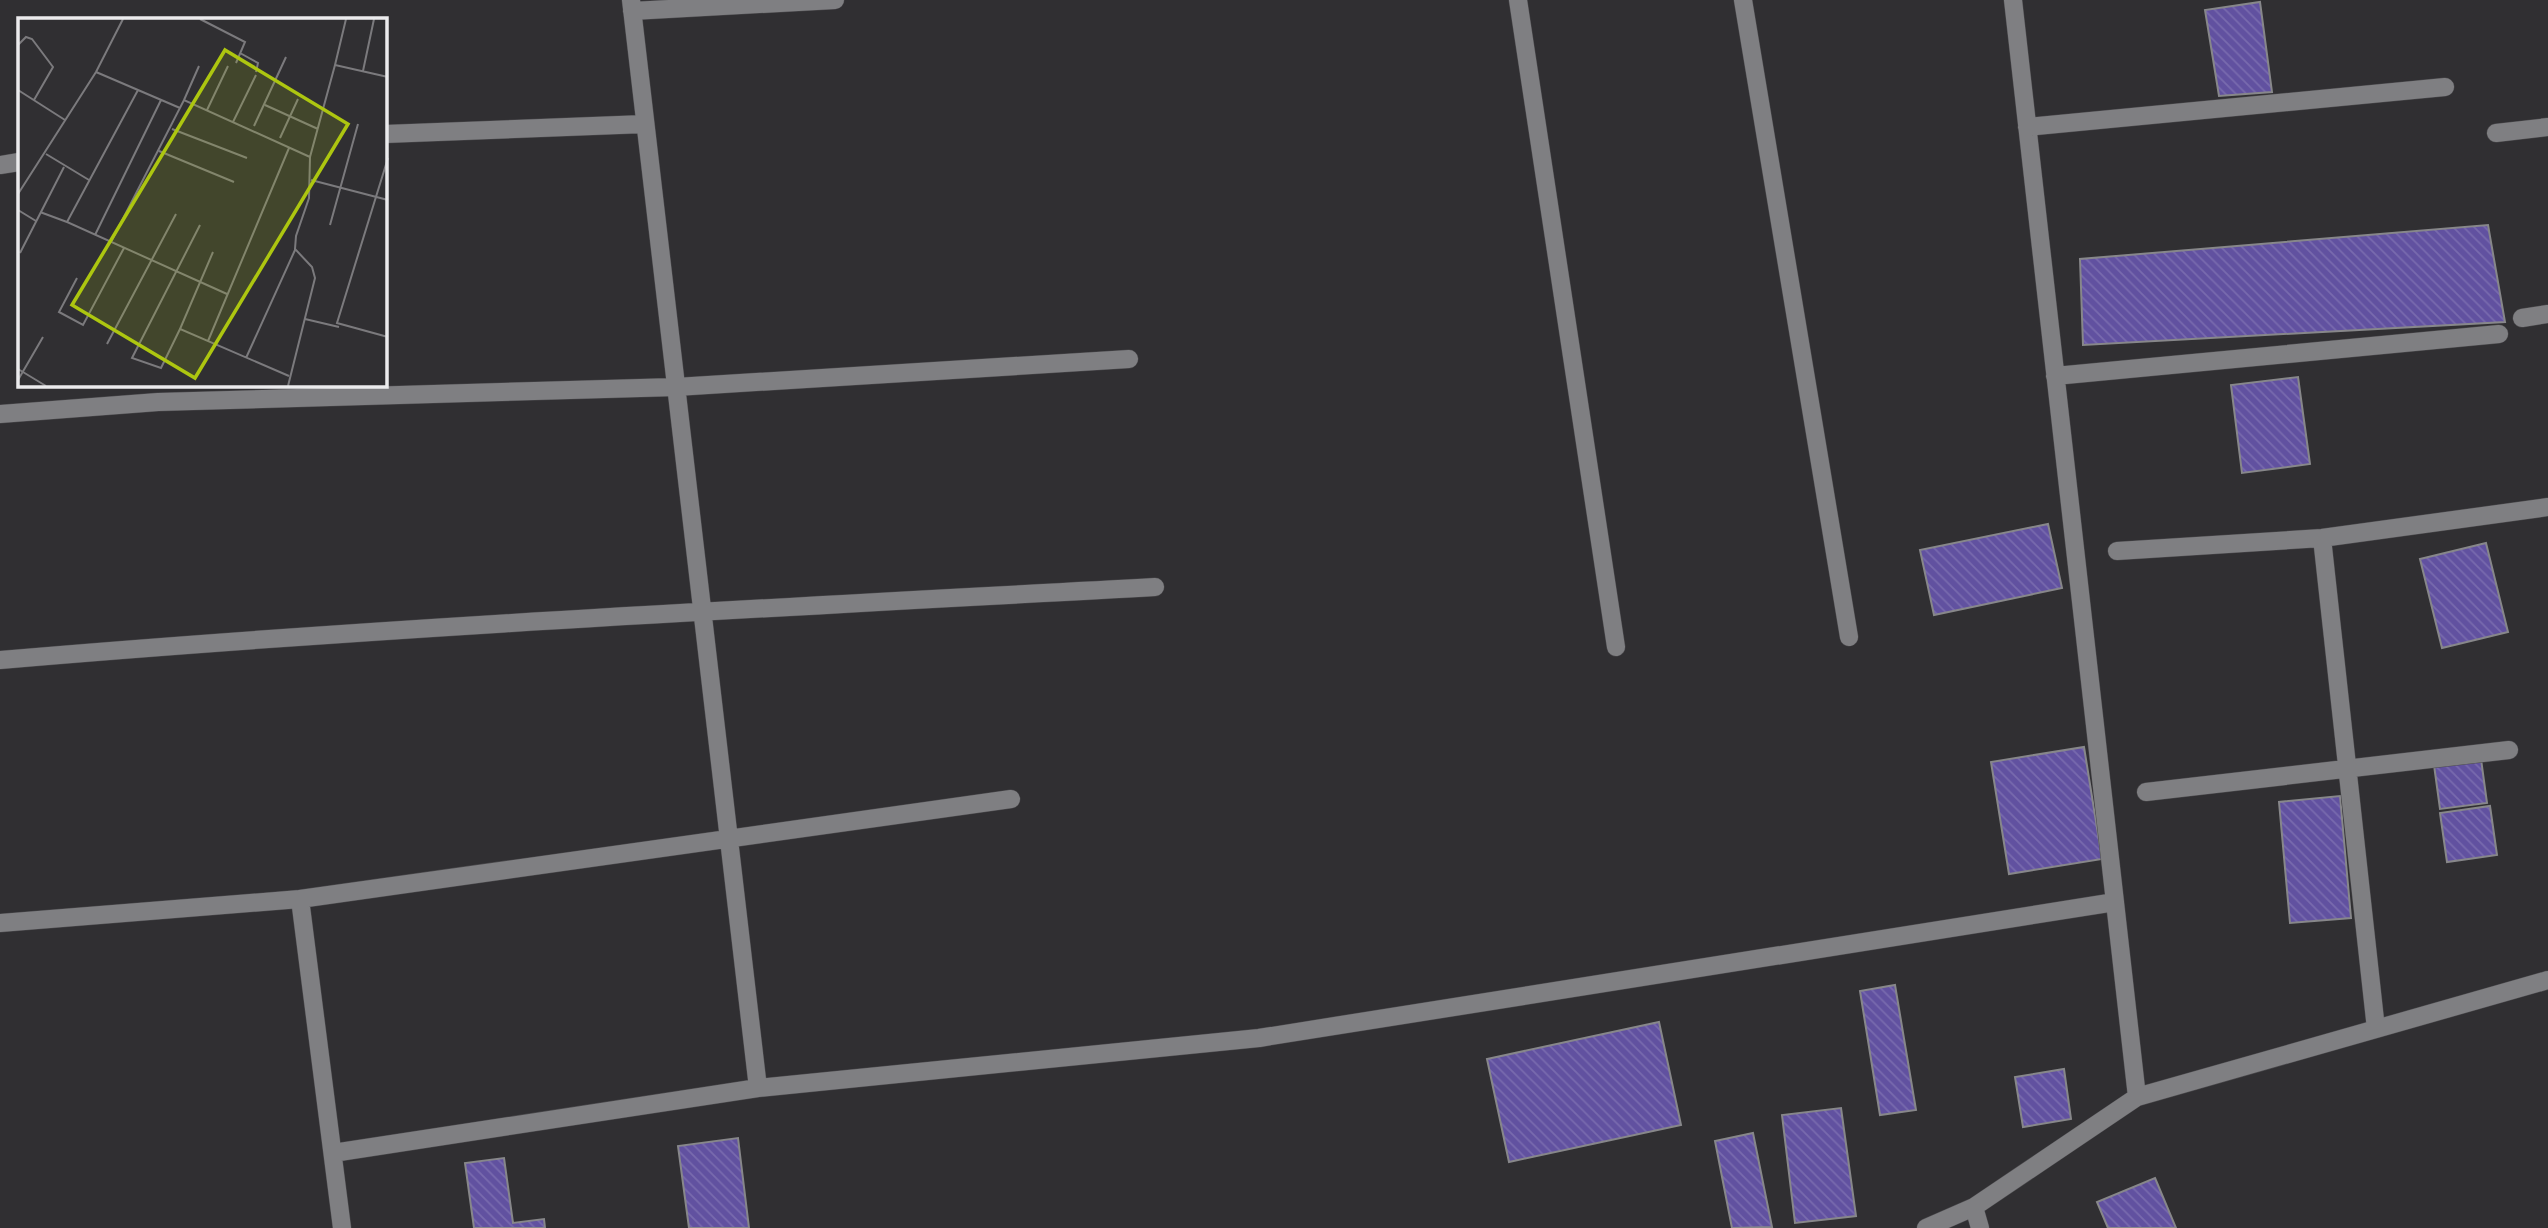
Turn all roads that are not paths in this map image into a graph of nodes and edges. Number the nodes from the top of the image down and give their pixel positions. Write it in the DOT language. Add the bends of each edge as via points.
graph roads {
  1 [pos="835,0"];
  2 [pos="1518,0"];
  3 [pos="1743,0"];
  4 [pos="2013,0"];
  5 [pos="632,5"];
  6 [pos="2445,88"];
  7 [pos="645,124"];
  8 [pos="2027,127"];
  9 [pos="2548,127"];
  10 [pos="2496,133"];
  11 [pos="387,134"];
  12 [pos="18,162"];
  13 [pos="0,165"];
  14 [pos="2548,314"];
  15 [pos="2522,318"];
  16 [pos="2499,334"];
  17 [pos="1129,359"];
  18 [pos="2055,376"];
  19 [pos="676,387"];
  20 [pos="0,414"];
  21 [pos="2548,507"];
  22 [pos="2322,538"];
  23 [pos="2117,551"];
  24 [pos="1155,587"];
  25 [pos="702,612"];
  26 [pos="1849,637"];
  27 [pos="1616,647"];
  28 [pos="0,660"];
  29 [pos="2509,750"];
  30 [pos="2348,769"];
  31 [pos="2146,792"];
  32 [pos="1011,799"];
  33 [pos="728,839"];
  34 [pos="300,899"];
  35 [pos="2115,902"];
  36 [pos="0,923"];
  37 [pos="2548,980"];
  38 [pos="2376,1029"];
  39 [pos="758,1088"];
  40 [pos="2137,1097"];
  41 [pos="332,1153"];
  42 [pos="1974,1207"];
  43 [pos="342,1228"];
  44 [pos="1926,1228"];
  45 [pos="1980,1228"];
  1 -- 5 [label="street"];
  2 -- 27 [label="street"];
  3 -- 26 [label="street"];
  4 -- 8 [label="street"];
  5 -- 7 [label="street"];
  6 -- 8 [label="street"];
  7 -- 11 [label="street"];
  7 -- 19 [label="street"];
  8 -- 18 [label="street"];
  9 -- 10 [label="street"];
  12 -- 13 [label="street"];
  14 -- 15 [label="street"];
  16 -- 18 [label="street"];
  17 -- 19 [label="street"];
  18 -- 35 [label="street"];
  19 -- 20 [label="street" via="158,402"];
  19 -- 25 [label="street"];
  21 -- 22 [label="street"];
  22 -- 23 [label="street"];
  22 -- 30 [label="street"];
  24 -- 25 [label="street"];
  25 -- 28 [label="street"];
  25 -- 33 [label="street"];
  29 -- 30 [label="street"];
  30 -- 31 [label="street"];
  30 -- 38 [label="street"];
  32 -- 33 [label="street"];
  33 -- 34 [label="street"];
  33 -- 39 [label="street"];
  34 -- 36 [label="street"];
  34 -- 41 [label="street"];
  35 -- 39 [label="street" via="1259,1038"];
  35 -- 40 [label="street"];
  37 -- 38 [label="street"];
  38 -- 40 [label="street"];
  39 -- 41 [label="street"];
  40 -- 42 [label="street"];
  41 -- 43 [label="street"];
  42 -- 44 [label="street"];
  42 -- 45 [label="street"];
}
